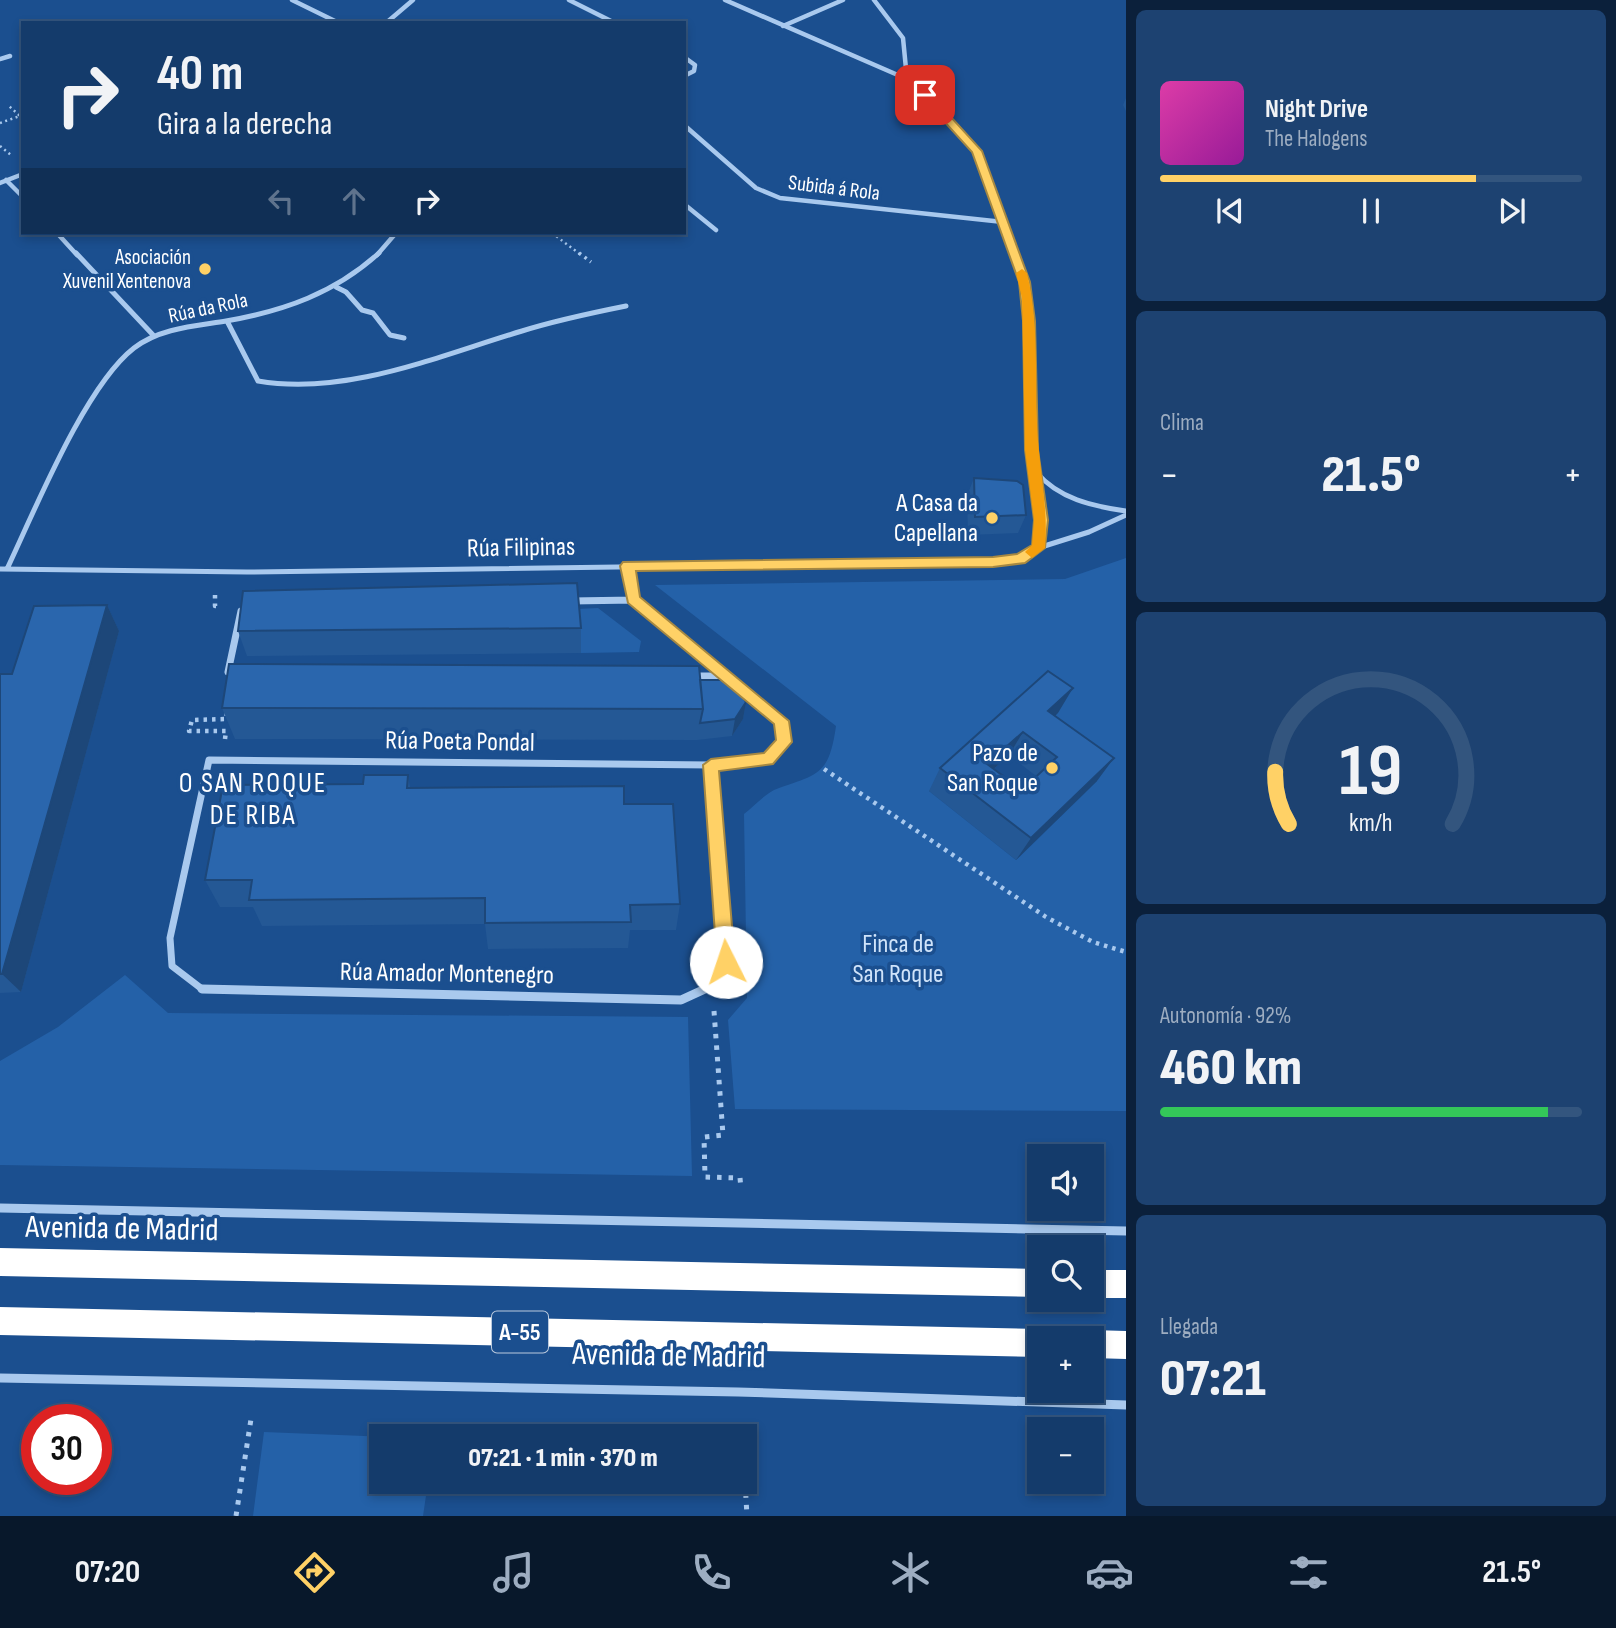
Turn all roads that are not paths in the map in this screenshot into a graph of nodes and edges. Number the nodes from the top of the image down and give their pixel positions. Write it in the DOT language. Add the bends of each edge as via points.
graph roads {
  1 [pos="292,0"];
  2 [pos="414,0"];
  3 [pos="569,0"];
  4 [pos="725,0"];
  5 [pos="843,0"];
  6 [pos="874,0"];
  7 [pos="335,21"];
  8 [pos="388,21"];
  9 [pos="611,21"];
  10 [pos="783,26"];
  11 [pos="10,56"];
  12 [pos="686,58"];
  13 [pos="0,60"];
  14 [pos="686,75"];
  15 [pos="907,79"];
  16 [pos="686,127"];
  17 [pos="21,175"];
  18 [pos="6,180"];
  19 [pos="0,183"];
  20 [pos="21,195"];
  21 [pos="686,206"];
  22 [pos="1003,222"];
  23 [pos="716,230"];
  24 [pos="59,235"];
  25 [pos="395,235"];
  26 [pos="336,287"];
  27 [pos="626,306"];
  28 [pos="227,321"];
  29 [pos="154,336"];
  30 [pos="404,338"];
  31 [pos="1035,470"];
  32 [pos="1126,513"];
  33 [pos="1038,548"];
  34 [pos="628,566"];
  35 [pos="3,569"];
  36 [pos="634,600"];
  37 [pos="566,601"];
  38 [pos="255,611"];
  39 [pos="230,677"];
  40 [pos="686,677"];
  41 [pos="727,677"];
  42 [pos="209,760"];
  43 [pos="711,765"];
  44 [pos="0,1208"];
  45 [pos="1126,1231"];
  46 [pos="0,1262"];
  47 [pos="1027,1283"];
  48 [pos="1104,1284"];
  49 [pos="1126,1284"];
  50 [pos="0,1321"];
  51 [pos="1027,1343"];
  52 [pos="1104,1344"];
  53 [pos="1126,1345"];
  54 [pos="0,1378"];
  55 [pos="1126,1405"];
  1 -- 7 [label="street"];
  2 -- 8 [label="street"];
  3 -- 9 [label="street"];
  4 -- 10 [label="street"];
  5 -- 10 [label="street"];
  6 -- 15 [label="street" via="903,38"];
  10 -- 15 [label="street"];
  11 -- 13 [label="street"];
  12 -- 14 [label="street" via="695,65"];
  15 -- 22 [label="street" via="977,151"];
  16 -- 22 [label="street, Subida á Rola" via="756,188 780,198"];
  17 -- 18 [label="street"];
  18 -- 19 [label="street"];
  18 -- 20 [label="street"];
  21 -- 23 [label="street"];
  22 -- 31 [label="street" via="1027,298"];
  24 -- 29 [label="street"];
  25 -- 26 [label="street, Rúa da Rola" via="381,254"];
  26 -- 28 [label="street, Rúa da Rola"];
  26 -- 30 [label="street" via="362,310 373,313 390,335"];
  27 -- 28 [label="street" via="554,321 365,376 300,386 258,381"];
  28 -- 29 [label="street, Rúa da Rola"];
  29 -- 35 [label="street, Rúa da Rola" via="116,366"];
  31 -- 32 [label="street" via="1051,487 1072,499"];
  31 -- 33 [label="street" via="1041,520"];
  32 -- 33 [label="street, Rúa Filipinas" via="1089,532"];
  33 -- 34 [label="street, Rúa Filipinas" via="1020,559 993,562"];
  34 -- 35 [label="street, Rúa Filipinas" via="247,572"];
  34 -- 36 [label="street"];
  36 -- 37 [label="street"];
  36 -- 41 [label="street"];
  38 -- 39 [label="street" via="241,611"];
  40 -- 41 [label="street"];
  41 -- 43 [label="street, Rúa Poeta Pondal" via="781,721 784,742 768,759"];
  42 -- 43 [label="street, Rúa Poeta Pondal"];
  42 -- 43 [label="street, Rúa Amador Montenegro" via="170,938 172,967 202,989 681,1000 711,986 726,962"];
  44 -- 45 [label="street"];
  46 -- 47 [label="highway, Avenida de Madrid / A-55"];
  48 -- 49 [label="highway"];
  50 -- 51 [label="highway, Avenida de Madrid / A-55"];
  52 -- 53 [label="highway"];
  54 -- 55 [label="street, Avenida de Madrid" via="738,1392"];
}
